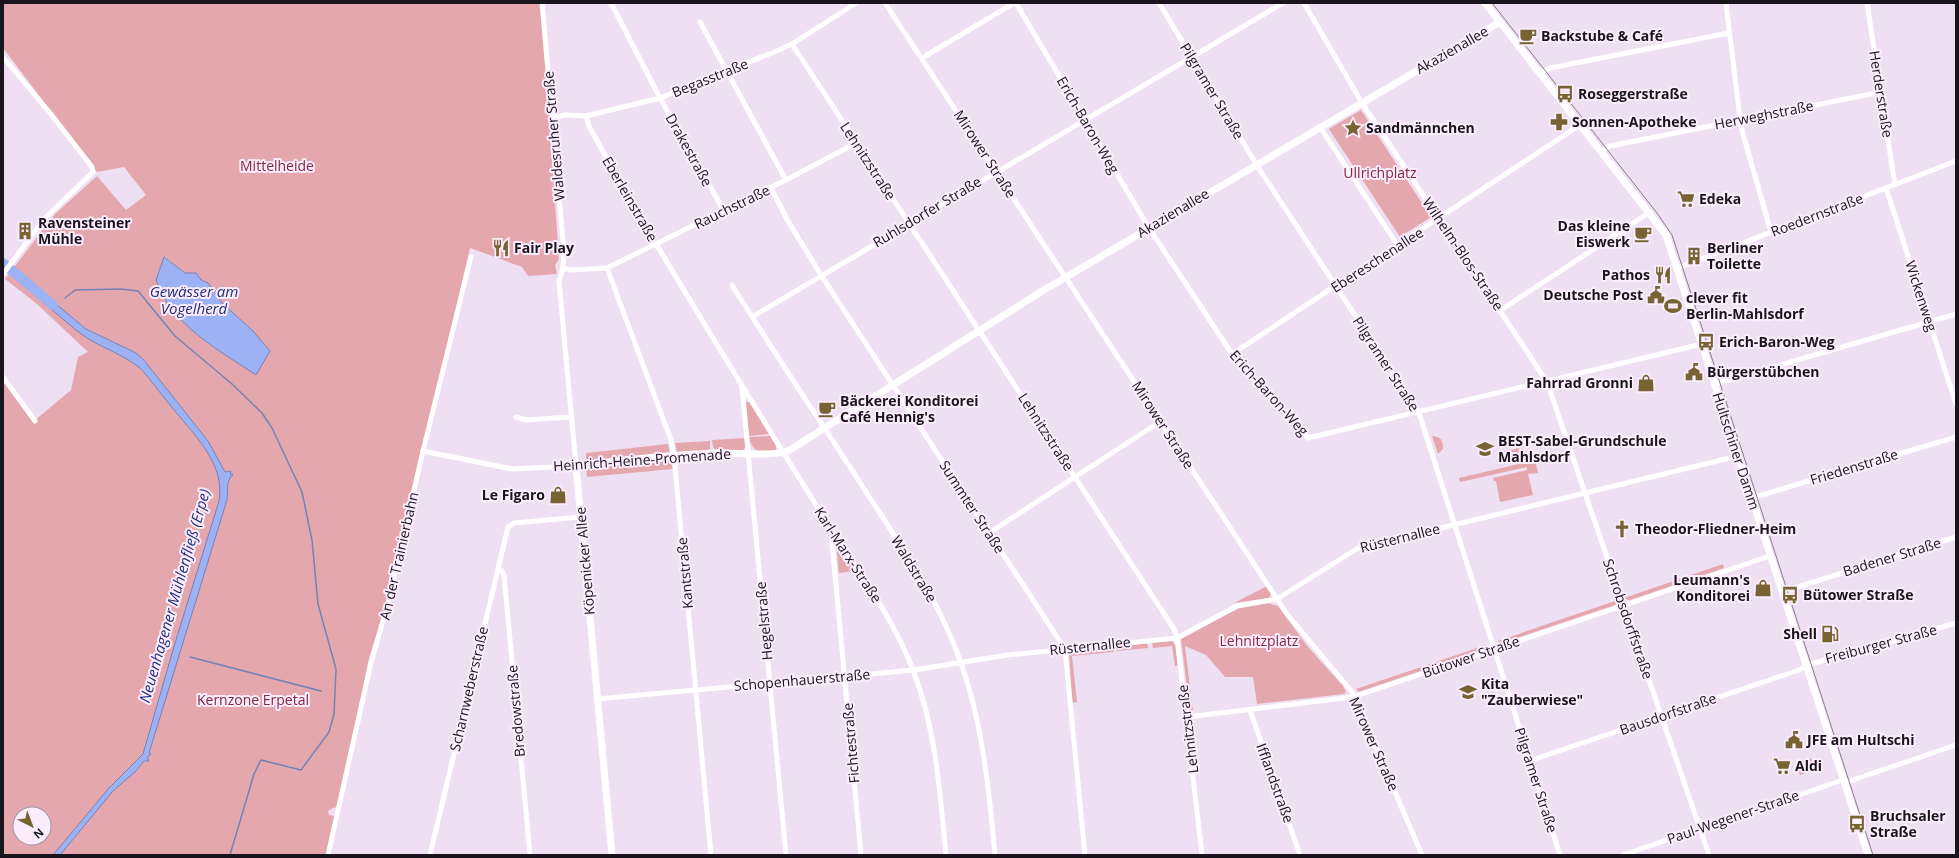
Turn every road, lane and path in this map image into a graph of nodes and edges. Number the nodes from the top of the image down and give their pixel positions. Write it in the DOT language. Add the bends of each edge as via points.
graph roads {
  1 [pos="542,3"];
  2 [pos="611,3"];
  3 [pos="856,3"];
  4 [pos="885,3"];
  5 [pos="1015,3"];
  6 [pos="1159,3"];
  7 [pos="1283,3"];
  8 [pos="1304,3"];
  9 [pos="1726,3"];
  10 [pos="1867,3"];
  11 [pos="1489,4"];
  12 [pos="700,22"];
  13 [pos="1500,22"];
  14 [pos="1729,33"];
  15 [pos="792,44"];
  16 [pos="3,57"];
  17 [pos="1191,57"];
  18 [pos="922,58"];
  19 [pos="726,71"];
  20 [pos="1540,73"];
  21 [pos="1880,92"];
  22 [pos="660,98"];
  23 [pos="1362,102"];
  24 [pos="586,116"];
  25 [pos="552,118"];
  26 [pos="1085,119"];
  27 [pos="1740,119"];
  28 [pos="1580,125"];
  29 [pos="1320,127"];
  30 [pos="856,143"];
  31 [pos="1602,152"];
  32 [pos="1956,161"];
  33 [pos="1256,164"];
  34 [pos="996,171"];
  35 [pos="786,180"];
  36 [pos="1895,184"];
  37 [pos="771,188"];
  38 [pos="1886,188"];
  39 [pos="724,211"];
  40 [pos="1650,212"];
  41 [pos="1440,219"];
  42 [pos="909,223"];
  43 [pos="1149,228"];
  44 [pos="1771,232"];
  45 [pos="654,244"];
  46 [pos="1398,246"];
  47 [pos="472,257"];
  48 [pos="563,268"];
  49 [pos="606,268"];
  50 [pos="1678,268"];
  51 [pos="3,274"];
  52 [pos="821,275"];
  53 [pos="1066,277"];
  54 [pos="678,281"];
  55 [pos="732,286"];
  56 [pos="1336,287"];
  57 [pos="1501,310"];
  58 [pos="1956,314"];
  59 [pos="752,317"];
  60 [pos="1929,322"];
  61 [pos="979,330"];
  62 [pos="1702,344"];
  63 [pos="1232,354"];
  64 [pos="3,377"];
  65 [pos="1547,382"];
  66 [pos="892,384"];
  67 [pos="1715,384"];
  68 [pos="742,387"];
  69 [pos="1956,404"];
  70 [pos="1419,413"];
  71 [pos="516,417"];
  72 [pos="571,417"];
  73 [pos="1161,420"];
  74 [pos="35,421"];
  75 [pos="824,428"];
  76 [pos="1956,437"];
  77 [pos="424,450"];
  78 [pos="749,453"];
  79 [pos="783,453"];
  80 [pos="674,456"];
  81 [pos="1738,456"];
  82 [pos="576,466"];
  83 [pos="1075,477"];
  84 [pos="1585,493"];
  85 [pos="1752,498"];
  86 [pos="580,517"];
  87 [pos="1454,524"];
  88 [pos="989,533"];
  89 [pos="834,535"];
  90 [pos="1956,538"];
  91 [pos="1770,556"];
  92 [pos="498,570"];
  93 [pos="1782,592"];
  94 [pos="1278,599"];
  95 [pos="1623,605"];
  96 [pos="1956,623"];
  97 [pos="1177,638"];
  98 [pos="1065,649"];
  99 [pos="1494,649"];
  100 [pos="1006,655"];
  101 [pos="961,662"];
  102 [pos="1806,666"];
  103 [pos="914,670"];
  104 [pos="845,676"];
  105 [pos="769,684"];
  106 [pos="696,690"];
  107 [pos="1353,696"];
  108 [pos="597,699"];
  109 [pos="1250,710"];
  110 [pos="1187,717"];
  111 [pos="1662,717"];
  112 [pos="1956,744"];
  113 [pos="1529,761"];
  114 [pos="1844,782"];
  115 [pos="1700,829"];
  116 [pos="328,855"];
  117 [pos="430,855"];
  118 [pos="530,855"];
  119 [pos="612,855"];
  120 [pos="711,855"];
  121 [pos="786,855"];
  122 [pos="861,855"];
  123 [pos="946,855"];
  124 [pos="995,855"];
  125 [pos="1085,855"];
  126 [pos="1202,855"];
  127 [pos="1300,855"];
  128 [pos="1422,855"];
  129 [pos="1560,855"];
  130 [pos="1623,855"];
  131 [pos="1709,855"];
  132 [pos="1868,855"];
  1 -- 25 [label="street, Waldesruher Straße"];
  2 -- 22 [label="street, Drakestraße"];
  3 -- 15 [label="street, Begasstraße"];
  4 -- 18 [label="street, Mirower Straße"];
  5 -- 18 [label="street"];
  5 -- 26 [label="street, Erich-Baron-Weg"];
  6 -- 17 [label="street, Pilgramer Straße"];
  7 -- 17 [label="street, Ruhlsdorfer Straße"];
  8 -- 23 [label="street, Wilhelm-Blos-Straße"];
  9 -- 14 [label="street"];
  10 -- 21 [label="street, Herderstraße"];
  11 -- 13 [label="street, Hultschiner Damm"];
  12 -- 19 [label="street"];
  13 -- 20 [label="street, Hultschiner Damm"];
  13 -- 23 [label="street, Akazienallee"];
  14 -- 20 [label="street" via="1550,68"];
  14 -- 27 [label="street"];
  15 -- 19 [label="street, Begasstraße"];
  15 -- 30 [label="street, Lehnitzstraße"];
  16 -- 51 [label="street" via="50,113 92,167 93,172 45,218"];
  17 -- 26 [label="street, Ruhlsdorfer Straße"];
  17 -- 33 [label="street, Pilgramer Straße"];
  18 -- 34 [label="street, Mirower Straße"];
  19 -- 22 [label="street, Begasstraße"];
  19 -- 35 [label="street"];
  20 -- 28 [label="street, Hultschiner Damm"];
  21 -- 27 [label="street, Herweghstraße"];
  21 -- 36 [label="street, Herderstraße"];
  22 -- 24 [label="street, Begasstraße"];
  22 -- 39 [label="street, Drakestraße"];
  23 -- 29 [label="street, Akazienallee"];
  23 -- 41 [label="street, Wilhelm-Blos-Straße"];
  24 -- 25 [label="street, Begasstraße" via="566,115"];
  24 -- 45 [label="street, Eberleinstraße" via="589,126"];
  25 -- 48 [label="street, Waldesruher Straße" via="564,252"];
  26 -- 34 [label="street, Ruhlsdorfer Straße"];
  26 -- 43 [label="street, Erich-Baron-Weg"];
  27 -- 31 [label="street, Herweghstraße" via="1610,146"];
  27 -- 44 [label="street"];
  28 -- 31 [label="street, Hultschiner Damm"];
  28 -- 41 [label="street, Ebereschenallee"];
  29 -- 33 [label="street, Akazienallee"];
  29 -- 46 [label="street"];
  30 -- 35 [label="street, Rauchstraße"];
  30 -- 42 [label="street, Lehnitzstraße"];
  31 -- 40 [label="street, Hultschiner Damm"];
  32 -- 36 [label="street, Roedernstraße"];
  33 -- 43 [label="street, Akazienallee"];
  33 -- 56 [label="street, Pilgramer Straße"];
  34 -- 42 [label="street, Ruhlsdorfer Straße"];
  34 -- 53 [label="street, Mirower Straße"];
  35 -- 37 [label="street, Rauchstraße"];
  36 -- 38 [label="street, Roedernstraße"];
  37 -- 39 [label="street, Rauchstraße"];
  37 -- 52 [label="street, Summter Straße"];
  38 -- 44 [label="street, Roedernstraße"];
  38 -- 60 [label="street, Wickenweg"];
  39 -- 45 [label="street, Rauchstraße"];
  40 -- 50 [label="street, Hultschiner Damm" via="1666,235"];
  40 -- 57 [label="street"];
  41 -- 46 [label="street, Ebereschenallee"];
  41 -- 57 [label="street, Wilhelm-Blos-Straße"];
  42 -- 52 [label="street, Ruhlsdorfer Straße"];
  42 -- 61 [label="street, Lehnitzstraße"];
  43 -- 53 [label="street, Akazienallee"];
  43 -- 63 [label="street, Erich-Baron-Weg"];
  44 -- 50 [label="street, Roedernstraße"];
  45 -- 49 [label="street, Rauchstraße"];
  45 -- 54 [label="street, Eberleinstraße"];
  46 -- 56 [label="street, Ebereschenallee"];
  47 -- 77 [label="street, An der Trainierbahn"];
  48 -- 49 [label="street, Rauchstraße"];
  48 -- 72 [label="street, Köpenicker Allee" via="559,281"];
  49 -- 80 [label="street, Kantstraße" via="671,440"];
  50 -- 62 [label="street, Hultschiner Damm"];
  52 -- 59 [label="street, Ruhlsdorfer Straße"];
  52 -- 66 [label="street, Summter Straße"];
  53 -- 61 [label="street, Akazienallee"];
  53 -- 73 [label="street, Mirower Straße"];
  54 -- 68 [label="street, Karl-Marx-Straße"];
  55 -- 59 [label="street, Waldstraße"];
  56 -- 63 [label="street, Ebereschenallee"];
  56 -- 70 [label="street, Pilgramer Straße"];
  57 -- 65 [label="street, Wilhelm-Blos-Straße"];
  58 -- 60 [label="street"];
  59 -- 75 [label="street, Waldstraße"];
  60 -- 67 [label="street"];
  60 -- 69 [label="street, Wickenweg"];
  61 -- 66 [label="street, Akazienallee"];
  61 -- 83 [label="street, Lehnitzstraße"];
  62 -- 65 [label="street, Erich-Baron-Weg"];
  62 -- 67 [label="street, Hultschiner Damm"];
  63 -- 70 [label="street, Erich-Baron-Weg" via="1308,438"];
  64 -- 74 [label="street"];
  65 -- 70 [label="street, Erich-Baron-Weg"];
  65 -- 84 [label="street, Schrobsdorffstraße"];
  66 -- 75 [label="street, Akazienallee"];
  66 -- 88 [label="street, Summter Straße"];
  67 -- 81 [label="street, Hultschiner Damm"];
  68 -- 78 [label="street, Hegelstraße"];
  68 -- 79 [label="street, Karl-Marx-Straße"];
  70 -- 87 [label="street, Pilgramer Straße"];
  71 -- 72 [label="street" via="526,420"];
  72 -- 82 [label="street, Köpenicker Allee"];
  73 -- 83 [label="street"];
  73 -- 94 [label="street, Mirower Straße"];
  75 -- 79 [label="street"];
  75 -- 101 [label="street, Waldstraße" via="928,590"];
  76 -- 85 [label="street, Friedenstraße"];
  77 -- 82 [label="street, Heinrich-Heine-Promenade" via="512,469"];
  77 -- 116 [label="street, An der Trainierbahn" via="371,664"];
  78 -- 79 [label="street, Heinrich-Heine-Promenade"];
  78 -- 80 [label="street, Heinrich-Heine-Promenade"];
  78 -- 105 [label="street, Hegelstraße"];
  79 -- 89 [label="street, Karl-Marx-Straße"];
  80 -- 82 [label="street, Heinrich-Heine-Promenade"];
  80 -- 106 [label="street, Kantstraße"];
  81 -- 84 [label="street, Rüsternallee"];
  81 -- 85 [label="street, Hultschiner Damm"];
  82 -- 86 [label="street, Köpenicker Allee"];
  83 -- 88 [label="street"];
  83 -- 97 [label="street, Lehnitzstraße" via="1174,628"];
  84 -- 87 [label="street, Rüsternallee"];
  84 -- 95 [label="street, Schrobsdorffstraße"];
  85 -- 91 [label="street, Hultschiner Damm"];
  86 -- 92 [label="street, Scharnweberstraße" via="510,525 506,531"];
  86 -- 108 [label="street, Köpenicker Allee"];
  87 -- 94 [label="street, Rüsternallee" via="1358,548"];
  87 -- 99 [label="street, Pilgramer Straße"];
  88 -- 98 [label="street, Summter Straße"];
  89 -- 103 [label="street, Karl-Marx-Straße" via="876,598"];
  89 -- 104 [label="street, Fichtestraße" via="832,542"];
  90 -- 93 [label="street, Badener Straße"];
  91 -- 93 [label="street, Hultschiner Damm"];
  91 -- 95 [label="street, Bütower Straße"];
  92 -- 117 [label="street, Scharnweberstraße"];
  92 -- 118 [label="street, Bredowstraße" via="504,575"];
  93 -- 102 [label="street, Hultschiner Damm"];
  94 -- 97 [label="street, Rüsternallee" via="1238,606"];
  94 -- 107 [label="street, Mirower Straße" via="1287,614"];
  95 -- 99 [label="street, Bütower Straße"];
  95 -- 111 [label="street, Schrobsdorffstraße"];
  96 -- 102 [label="street, Freiburger Straße"];
  97 -- 98 [label="street, Rüsternallee"];
  97 -- 110 [label="street, Lehnitzstraße"];
  98 -- 100 [label="street, Rüsternallee"];
  98 -- 125 [label="street, Summter Straße"];
  99 -- 107 [label="street, Bütower Straße"];
  99 -- 113 [label="street, Pilgramer Straße"];
  100 -- 101 [label="street, Schopenhauerstraße"];
  101 -- 103 [label="street, Schopenhauerstraße"];
  101 -- 124 [label="street, Waldstraße" via="983,746"];
  102 -- 111 [label="street, Bausdorfstraße"];
  102 -- 114 [label="street, Hultschiner Damm"];
  103 -- 104 [label="street, Schopenhauerstraße"];
  103 -- 123 [label="street, Karl-Marx-Straße" via="935,749"];
  104 -- 105 [label="street, Schopenhauerstraße"];
  104 -- 122 [label="street, Fichtestraße"];
  105 -- 106 [label="street, Schopenhauerstraße"];
  105 -- 121 [label="street, Hegelstraße"];
  106 -- 108 [label="street, Schopenhauerstraße"];
  106 -- 120 [label="street, Kantstraße"];
  107 -- 109 [label="street, Bütower Straße"];
  107 -- 128 [label="street, Mirower Straße"];
  108 -- 119 [label="street, Köpenicker Allee"];
  109 -- 110 [label="street, Bütower Straße"];
  109 -- 127 [label="street, Ifflandstraße"];
  110 -- 126 [label="street, Lehnitzstraße"];
  111 -- 113 [label="street, Bausdorfstraße"];
  111 -- 115 [label="street, Schrobsdorffstraße"];
  112 -- 114 [label="street, Paul-Wegener-Straße"];
  113 -- 129 [label="street, Pilgramer Straße"];
  114 -- 115 [label="street, Paul-Wegener-Straße"];
  114 -- 132 [label="street, Hultschiner Damm"];
  115 -- 130 [label="street, Paul-Wegener-Straße"];
  115 -- 131 [label="street, Schrobsdorffstraße"];
}
